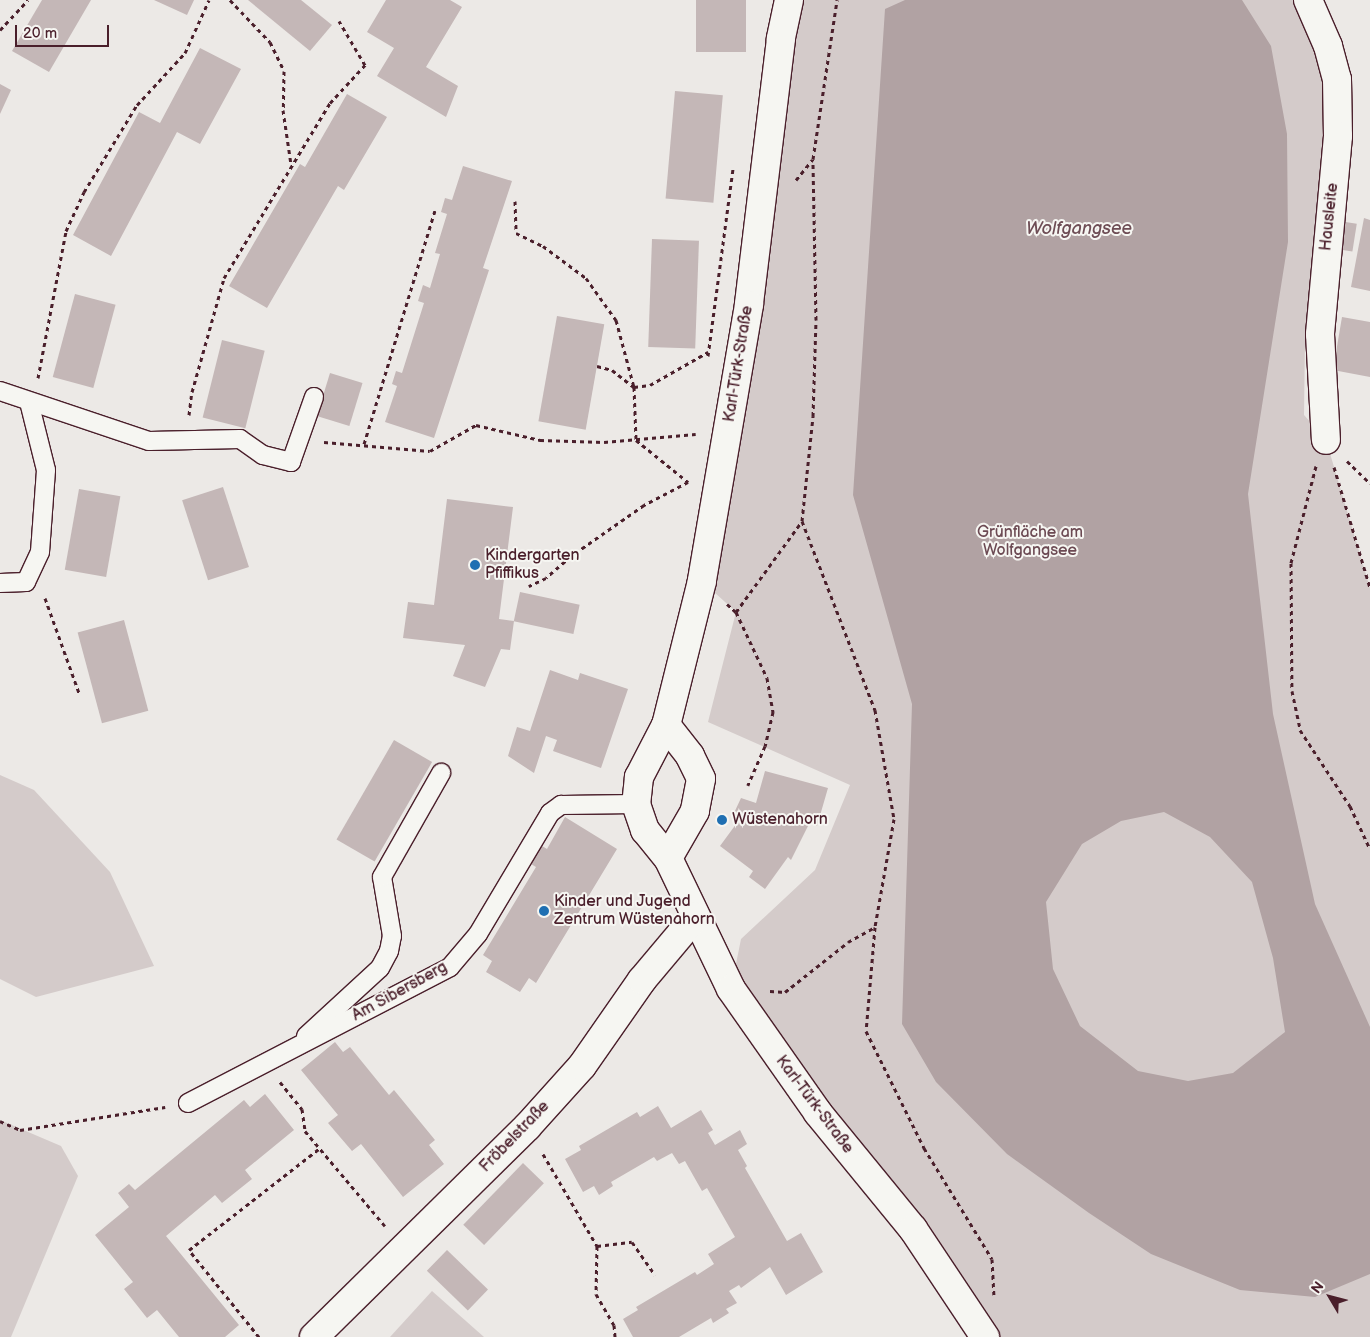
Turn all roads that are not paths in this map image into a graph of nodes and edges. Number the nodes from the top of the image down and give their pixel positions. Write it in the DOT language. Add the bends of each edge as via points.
graph roads {
  1 [pos="789,0"];
  2 [pos="1308,0"];
  3 [pos="0,391"];
  4 [pos="314,397"];
  5 [pos="28,402"];
  6 [pos="1326,440"];
  7 [pos="0,583"];
  8 [pos="666,725"];
  9 [pos="441,773"];
  10 [pos="636,804"];
  11 [pos="668,858"];
  12 [pos="695,917"];
  13 [pos="286,1055"];
  14 [pos="188,1103"];
  15 [pos="314,1337"];
  16 [pos="985,1337"];
  1 -- 8 [label="street, Karl-Türk-Straße" via="781,39 749,305 702,581"];
  2 -- 6 [label="street, Hausleite" via="1338,79 1338,136 1320,334"];
  3 -- 5 [label="lane"];
  4 -- 5 [label="lane" via="291,462 264,455 240,439 149,441"];
  5 -- 7 [label="lane" via="46,470 40,552 26,582"];
  8 -- 10 [label="street, Karl-Türk-Straße" via="640,777"];
  8 -- 11 [label="street" via="690,756 701,778 695,811"];
  9 -- 13 [label="lane" via="382,877 392,936 380,968"];
  10 -- 11 [label="street, Karl-Türk-Straße" via="645,830"];
  10 -- 13 [label="lane, Am Sibersberg" via="561,805 550,813 478,934 450,966"];
  11 -- 12 [label="street, Karl-Türk-Straße"];
  12 -- 15 [label="street, Fröbelstraße" via="642,980 582,1066 527,1127"];
  12 -- 16 [label="street, Karl-Türk-Straße" via="731,989 818,1113 912,1229"];
  13 -- 14 [label="lane, Am Sibersberg"];
}
